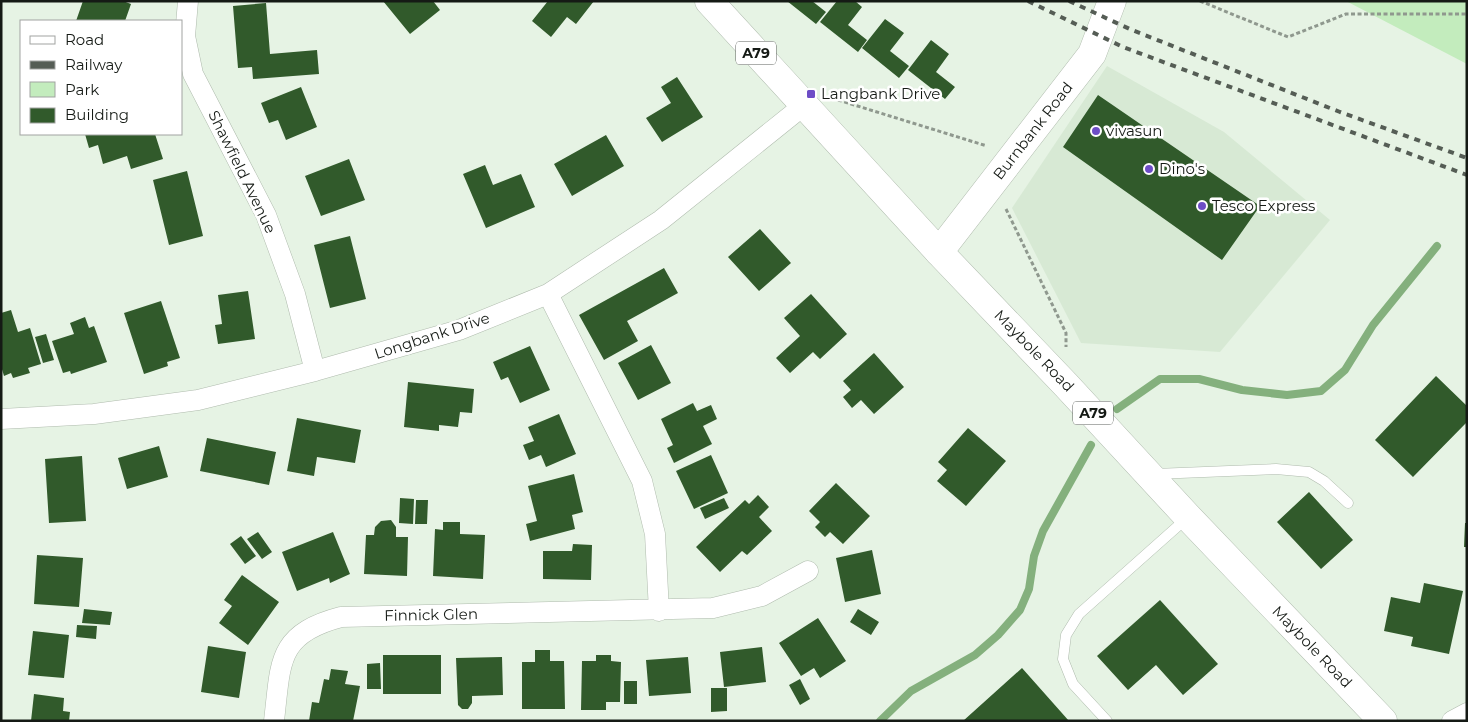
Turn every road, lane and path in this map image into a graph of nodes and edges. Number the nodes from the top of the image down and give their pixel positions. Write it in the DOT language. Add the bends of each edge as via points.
graph roads {
  1 [pos="188,1"];
  2 [pos="709,1"];
  3 [pos="1112,1"];
  4 [pos="1200,1"];
  5 [pos="1467,14"];
  6 [pos="804,106"];
  7 [pos="1009,164"];
  8 [pos="939,252"];
  9 [pos="548,294"];
  10 [pos="314,371"];
  11 [pos="1066,385"];
  12 [pos="1,420"];
  13 [pos="1149,474"];
  14 [pos="1348,503"];
  15 [pos="1188,517"];
  16 [pos="808,571"];
  17 [pos="659,611"];
  18 [pos="1467,713"];
  19 [pos="274,721"];
  20 [pos="1107,721"];
  21 [pos="1383,721"];
  22 [pos="1452,721"];
  1 -- 10 [label="street, Shawfield Avenue" via="185,36 193,74 266,215 295,294"];
  2 -- 6 [label="main road, Maybole Road / A79"];
  3 -- 7 [label="main road, Burnbank Road" via="1092,54"];
  4 -- 5 [label="path" via="1288,37 1346,14"];
  6 -- 7 [label="path" via="833,99"];
  6 -- 8 [label="main road, Maybole Road / A79"];
  6 -- 9 [label="street, Longbank Drive" via="661,220"];
  7 -- 8 [label="main road, Burnbank Road"];
  7 -- 11 [label="path" via="1006,211 1066,333"];
  8 -- 11 [label="main road, Maybole Road / A79"];
  9 -- 10 [label="street, Longbank Drive" via="459,330"];
  9 -- 17 [label="street" via="642,481 655,534"];
  10 -- 12 [label="street, Longbank Drive" via="198,400 94,414"];
  11 -- 13 [label="main road, Maybole Road / A79"];
  13 -- 14 [label="lane" via="1276,469 1309,472"];
  13 -- 15 [label="main road, Maybole Road / A79"];
  15 -- 20 [label="lane" via="1079,614 1066,636 1063,659 1074,684"];
  15 -- 21 [label="main road, Maybole Road / A79"];
  16 -- 17 [label="street, Finnick Glen" via="762,596 713,608"];
  17 -- 19 [label="street, Finnick Glen" via="341,616 316,623 295,638 281,661"];
  18 -- 22 [label="street"];
}
